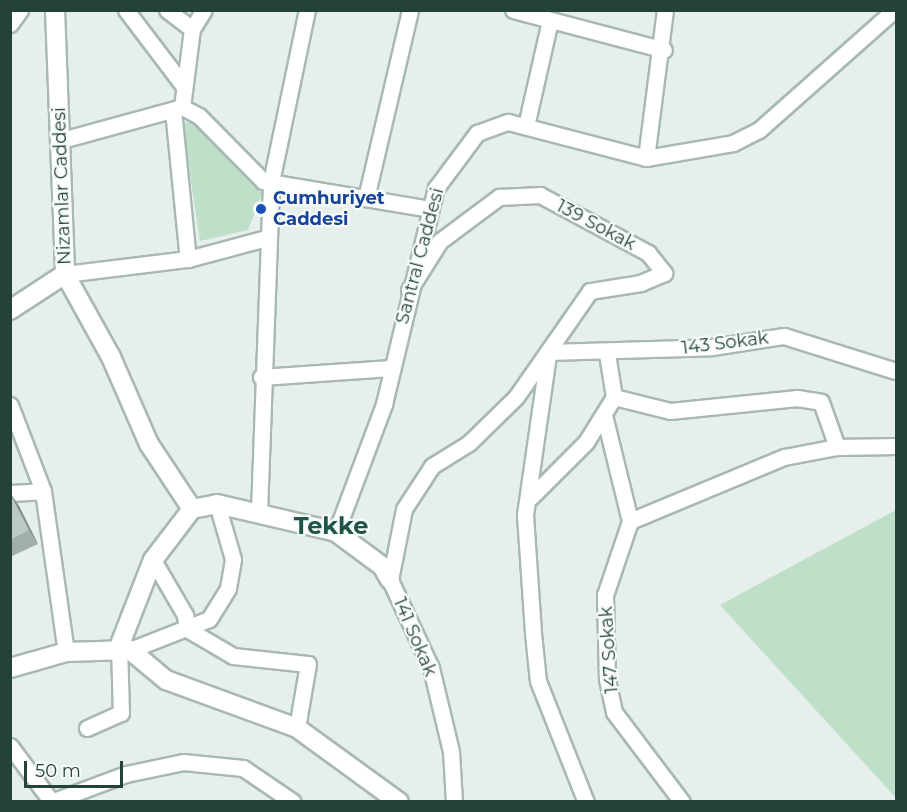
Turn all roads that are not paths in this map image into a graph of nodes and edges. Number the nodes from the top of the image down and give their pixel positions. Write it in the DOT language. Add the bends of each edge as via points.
graph roads {
  1 [pos="20,10"];
  2 [pos="56,10"];
  3 [pos="126,10"];
  4 [pos="167,10"];
  5 [pos="204,10"];
  6 [pos="307,10"];
  7 [pos="410,10"];
  8 [pos="513,10"];
  9 [pos="665,10"];
  10 [pos="894,10"];
  11 [pos="550,20"];
  12 [pos="10,24"];
  13 [pos="192,29"];
  14 [pos="664,50"];
  15 [pos="183,85"];
  16 [pos="178,108"];
  17 [pos="526,126"];
  18 [pos="58,141"];
  19 [pos="646,158"];
  20 [pos="271,182"];
  21 [pos="366,198"];
  22 [pos="430,208"];
  23 [pos="266,238"];
  24 [pos="188,259"];
  25 [pos="65,274"];
  26 [pos="409,290"];
  27 [pos="10,310"];
  28 [pos="548,352"];
  29 [pos="607,354"];
  30 [pos="391,368"];
  31 [pos="897,371"];
  32 [pos="261,377"];
  33 [pos="614,397"];
  34 [pos="10,405"];
  35 [pos="604,415"];
  36 [pos="897,446"];
  37 [pos="837,447"];
  38 [pos="43,491"];
  39 [pos="10,493"];
  40 [pos="531,497"];
  41 [pos="217,504"];
  42 [pos="192,509"];
  43 [pos="259,512"];
  44 [pos="630,522"];
  45 [pos="336,532"];
  46 [pos="153,560"];
  47 [pos="390,580"];
  48 [pos="187,629"];
  49 [pos="124,648"];
  50 [pos="66,652"];
  51 [pos="10,668"];
  52 [pos="87,728"];
  53 [pos="297,728"];
  54 [pos="10,746"];
  55 [pos="51,801"];
  56 [pos="293,801"];
  57 [pos="399,801"];
  58 [pos="454,801"];
  59 [pos="586,801"];
  60 [pos="682,801"];
  1 -- 12 [label="street"];
  2 -- 18 [label="street, Nizamlar Caddesi"];
  3 -- 15 [label="street"];
  4 -- 13 [label="street"];
  5 -- 13 [label="street"];
  6 -- 20 [label="street"];
  7 -- 21 [label="street"];
  8 -- 11 [label="street"];
  9 -- 14 [label="street"];
  10 -- 19 [label="street, Santral Caddesi" via="759,130 733,142"];
  11 -- 14 [label="street"];
  11 -- 17 [label="street"];
  13 -- 15 [label="street"];
  14 -- 19 [label="street"];
  15 -- 16 [label="street"];
  16 -- 18 [label="street"];
  16 -- 20 [label="street"];
  16 -- 24 [label="street"];
  17 -- 19 [label="street, Santral Caddesi"];
  17 -- 22 [label="street, Santral Caddesi" via="508,122 477,133 452,159"];
  18 -- 25 [label="street, Nizamlar Caddesi"];
  20 -- 21 [label="street"];
  20 -- 23 [label="street"];
  21 -- 22 [label="street"];
  22 -- 26 [label="street, Santral Caddesi"];
  23 -- 24 [label="street"];
  23 -- 32 [label="street"];
  24 -- 25 [label="street"];
  25 -- 27 [label="street"];
  25 -- 42 [label="street, Nizamlar Caddesi" via="111,357 149,444"];
  26 -- 28 [label="street, 139 Sokak" via="440,240 499,198 540,195 648,253 664,273 641,283 590,291"];
  26 -- 30 [label="street, Santral Caddesi"];
  28 -- 29 [label="street, 143 Sokak"];
  28 -- 40 [label="street"];
  28 -- 47 [label="street, 141 Sokak" via="516,398 469,443 432,466 413,489"];
  29 -- 31 [label="street, 143 Sokak" via="784,336"];
  29 -- 33 [label="street"];
  30 -- 32 [label="street"];
  30 -- 45 [label="street, Santral Caddesi" via="384,404"];
  32 -- 43 [label="street"];
  33 -- 35 [label="street"];
  33 -- 37 [label="street" via="670,411 797,398 821,402"];
  34 -- 38 [label="street"];
  35 -- 40 [label="street" via="586,442"];
  35 -- 44 [label="street"];
  36 -- 37 [label="street"];
  37 -- 44 [label="street" via="784,458"];
  38 -- 39 [label="street"];
  38 -- 50 [label="street"];
  40 -- 59 [label="street" via="525,515 538,681"];
  41 -- 42 [label="street"];
  41 -- 43 [label="street"];
  41 -- 48 [label="street" via="233,560 228,588 209,619"];
  42 -- 46 [label="street"];
  43 -- 45 [label="street"];
  44 -- 60 [label="street, 147 Sokak" via="605,595 607,679 614,711"];
  45 -- 47 [label="street" via="382,566"];
  46 -- 48 [label="street" via="185,615"];
  46 -- 49 [label="street"];
  47 -- 58 [label="street, 141 Sokak" via="431,669 451,752"];
  48 -- 49 [label="street"];
  48 -- 53 [label="street" via="233,656 308,664"];
  49 -- 50 [label="street"];
  49 -- 52 [label="street" via="121,713"];
  49 -- 53 [label="street" via="166,680"];
  50 -- 51 [label="street"];
  53 -- 57 [label="street"];
  54 -- 55 [label="street"];
  55 -- 56 [label="street" via="126,774 183,762 214,762 243,768"];
}
